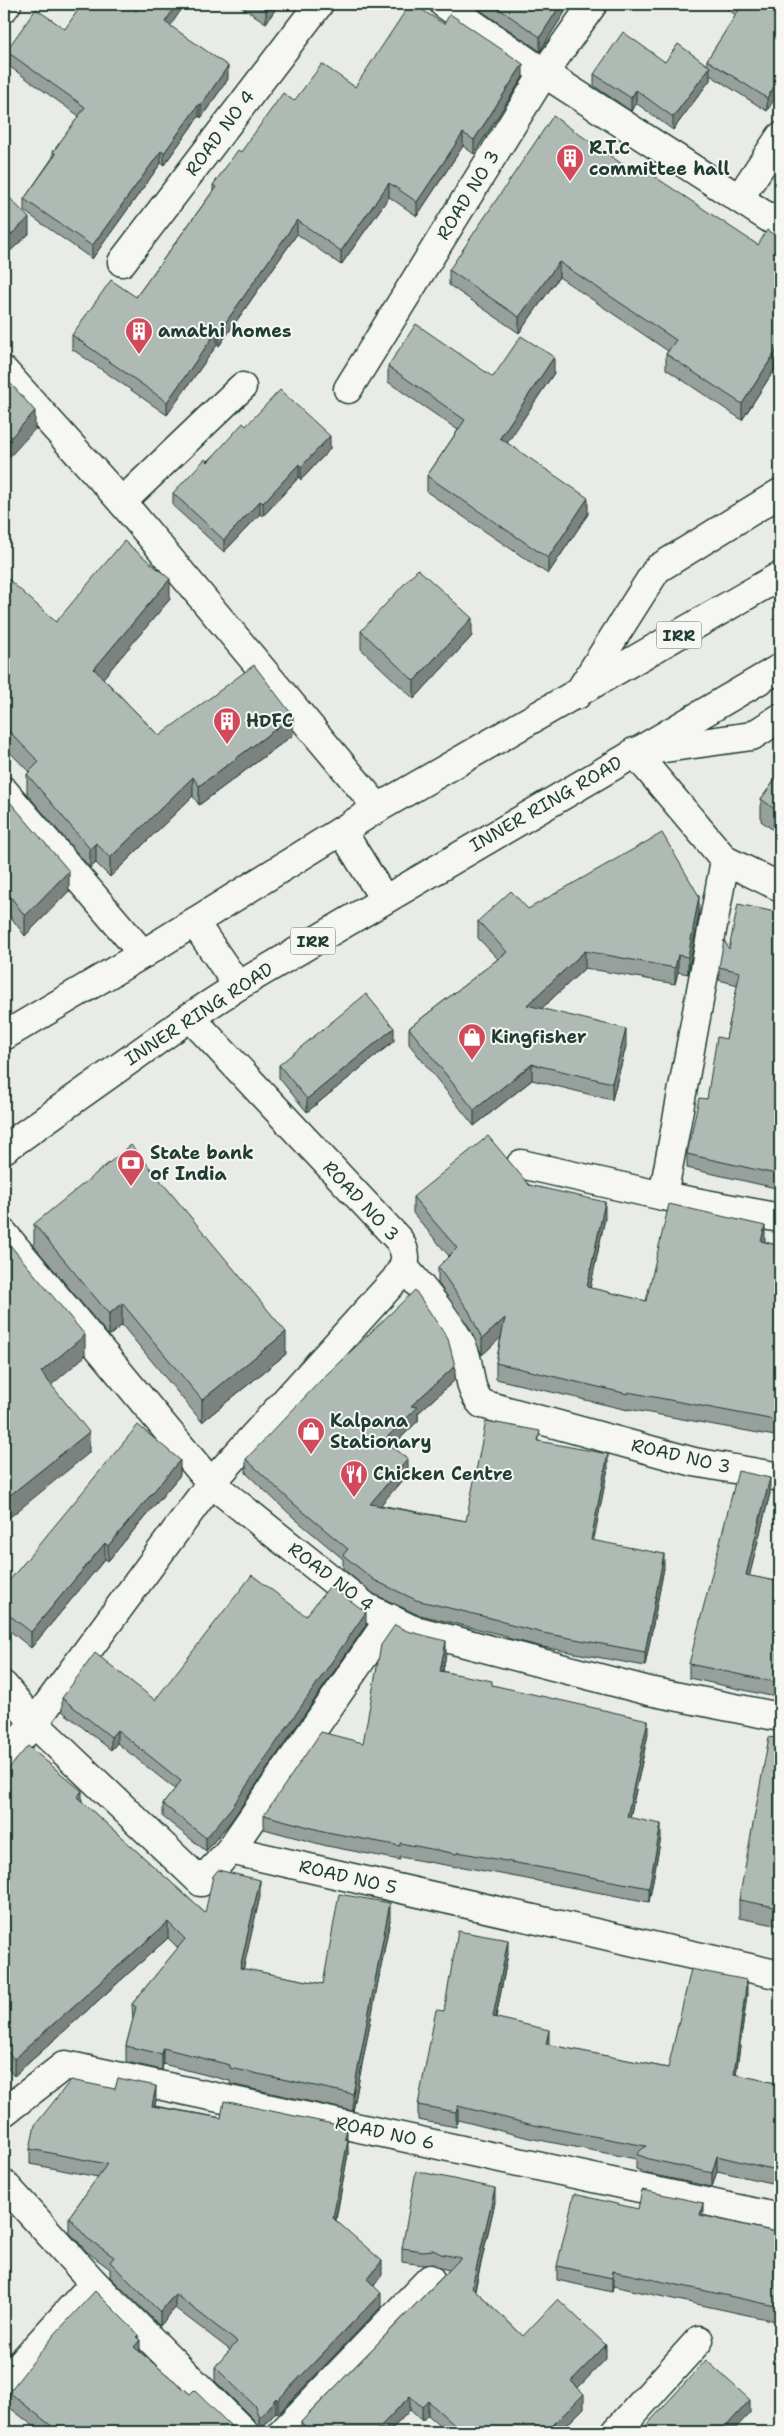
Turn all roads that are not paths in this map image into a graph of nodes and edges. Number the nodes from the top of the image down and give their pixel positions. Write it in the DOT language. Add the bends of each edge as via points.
graph roads {
  1 [pos="7,4"];
  2 [pos="319,4"];
  3 [pos="444,4"];
  4 [pos="593,4"];
  5 [pos="4,8"];
  6 [pos="544,73"];
  7 [pos="780,137"];
  8 [pos="740,197"];
  9 [pos="780,224"];
  10 [pos="122,262"];
  11 [pos="4,371"];
  12 [pos="242,387"];
  13 [pos="348,389"];
  14 [pos="780,494"];
  15 [pos="122,502"];
  16 [pos="780,576"];
  17 [pos="780,668"];
  18 [pos="577,695"];
  19 [pos="780,718"];
  20 [pos="634,752"];
  21 [pos="4,791"];
  22 [pos="378,808"];
  23 [pos="342,830"];
  24 [pos="725,860"];
  25 [pos="780,887"];
  26 [pos="384,899"];
  27 [pos="194,922"];
  28 [pos="143,954"];
  29 [pos="238,986"];
  30 [pos="190,1016"];
  31 [pos="4,1036"];
  32 [pos="4,1149"];
  33 [pos="521,1164"];
  34 [pos="663,1196"];
  35 [pos="780,1218"];
  36 [pos="4,1234"];
  37 [pos="404,1267"];
  38 [pos="780,1477"];
  39 [pos="212,1483"];
  40 [pos="390,1618"];
  41 [pos="4,1686"];
  42 [pos="780,1717"];
  43 [pos="34,1723"];
  44 [pos="4,1758"];
  45 [pos="230,1850"];
  46 [pos="780,1974"];
  47 [pos="4,2112"];
  48 [pos="4,2184"];
  49 [pos="780,2218"];
  50 [pos="430,2278"];
  51 [pos="94,2283"];
  52 [pos="699,2340"];
  53 [pos="4,2382"];
  54 [pos="244,2432"];
  55 [pos="283,2432"];
  56 [pos="616,2432"];
  1 -- 5 [label="main road"];
  2 -- 10 [label="main road, ROAD NO 4"];
  3 -- 6 [label="main road"];
  4 -- 6 [label="main road, ROAD NO 3"];
  6 -- 8 [label="main road"];
  6 -- 13 [label="main road, ROAD NO 3"];
  7 -- 8 [label="main road"];
  8 -- 9 [label="main road"];
  11 -- 15 [label="main road"];
  12 -- 15 [label="main road"];
  14 -- 18 [label="main road" via="657,569"];
  15 -- 22 [label="main road"];
  16 -- 18 [label="main road, IRR"];
  17 -- 20 [label="main road, IRR"];
  18 -- 22 [label="main road, IRR"];
  19 -- 20 [label="main road" via="752,736"];
  20 -- 24 [label="main road"];
  20 -- 26 [label="main road, INNER RING ROAD / IRR"];
  21 -- 28 [label="main road"];
  22 -- 23 [label="main road, IRR"];
  23 -- 26 [label="main road"];
  23 -- 27 [label="main road, IRR"];
  24 -- 25 [label="main road"];
  24 -- 34 [label="main road"];
  26 -- 29 [label="main road, INNER RING ROAD / IRR"];
  27 -- 28 [label="main road, IRR"];
  27 -- 29 [label="main road"];
  28 -- 31 [label="main road, IRR"];
  29 -- 30 [label="main road, INNER RING ROAD / IRR"];
  30 -- 32 [label="main road, INNER RING ROAD / IRR"];
  30 -- 37 [label="main road, ROAD NO 3" via="399,1240 406,1252"];
  33 -- 34 [label="main road"];
  34 -- 35 [label="main road"];
  36 -- 39 [label="main road, ROAD NO 4"];
  37 -- 38 [label="main road, ROAD NO 3" via="462,1346 469,1364 470,1384 482,1404 694,1462"];
  37 -- 39 [label="main road"];
  39 -- 40 [label="main road, ROAD NO 4" via="366,1607"];
  39 -- 43 [label="main road"];
  40 -- 42 [label="main road, ROAD NO 4" via="411,1629 649,1691"];
  40 -- 45 [label="main road"];
  41 -- 43 [label="main road"];
  43 -- 44 [label="main road"];
  43 -- 45 [label="main road" via="201,1882"];
  45 -- 46 [label="main road, ROAD NO 5"];
  47 -- 49 [label="main road, ROAD NO 6" via="64,2065"];
  48 -- 51 [label="main road"];
  50 -- 55 [label="main road"];
  51 -- 53 [label="main road"];
  51 -- 54 [label="main road"];
  52 -- 56 [label="main road"];
}
